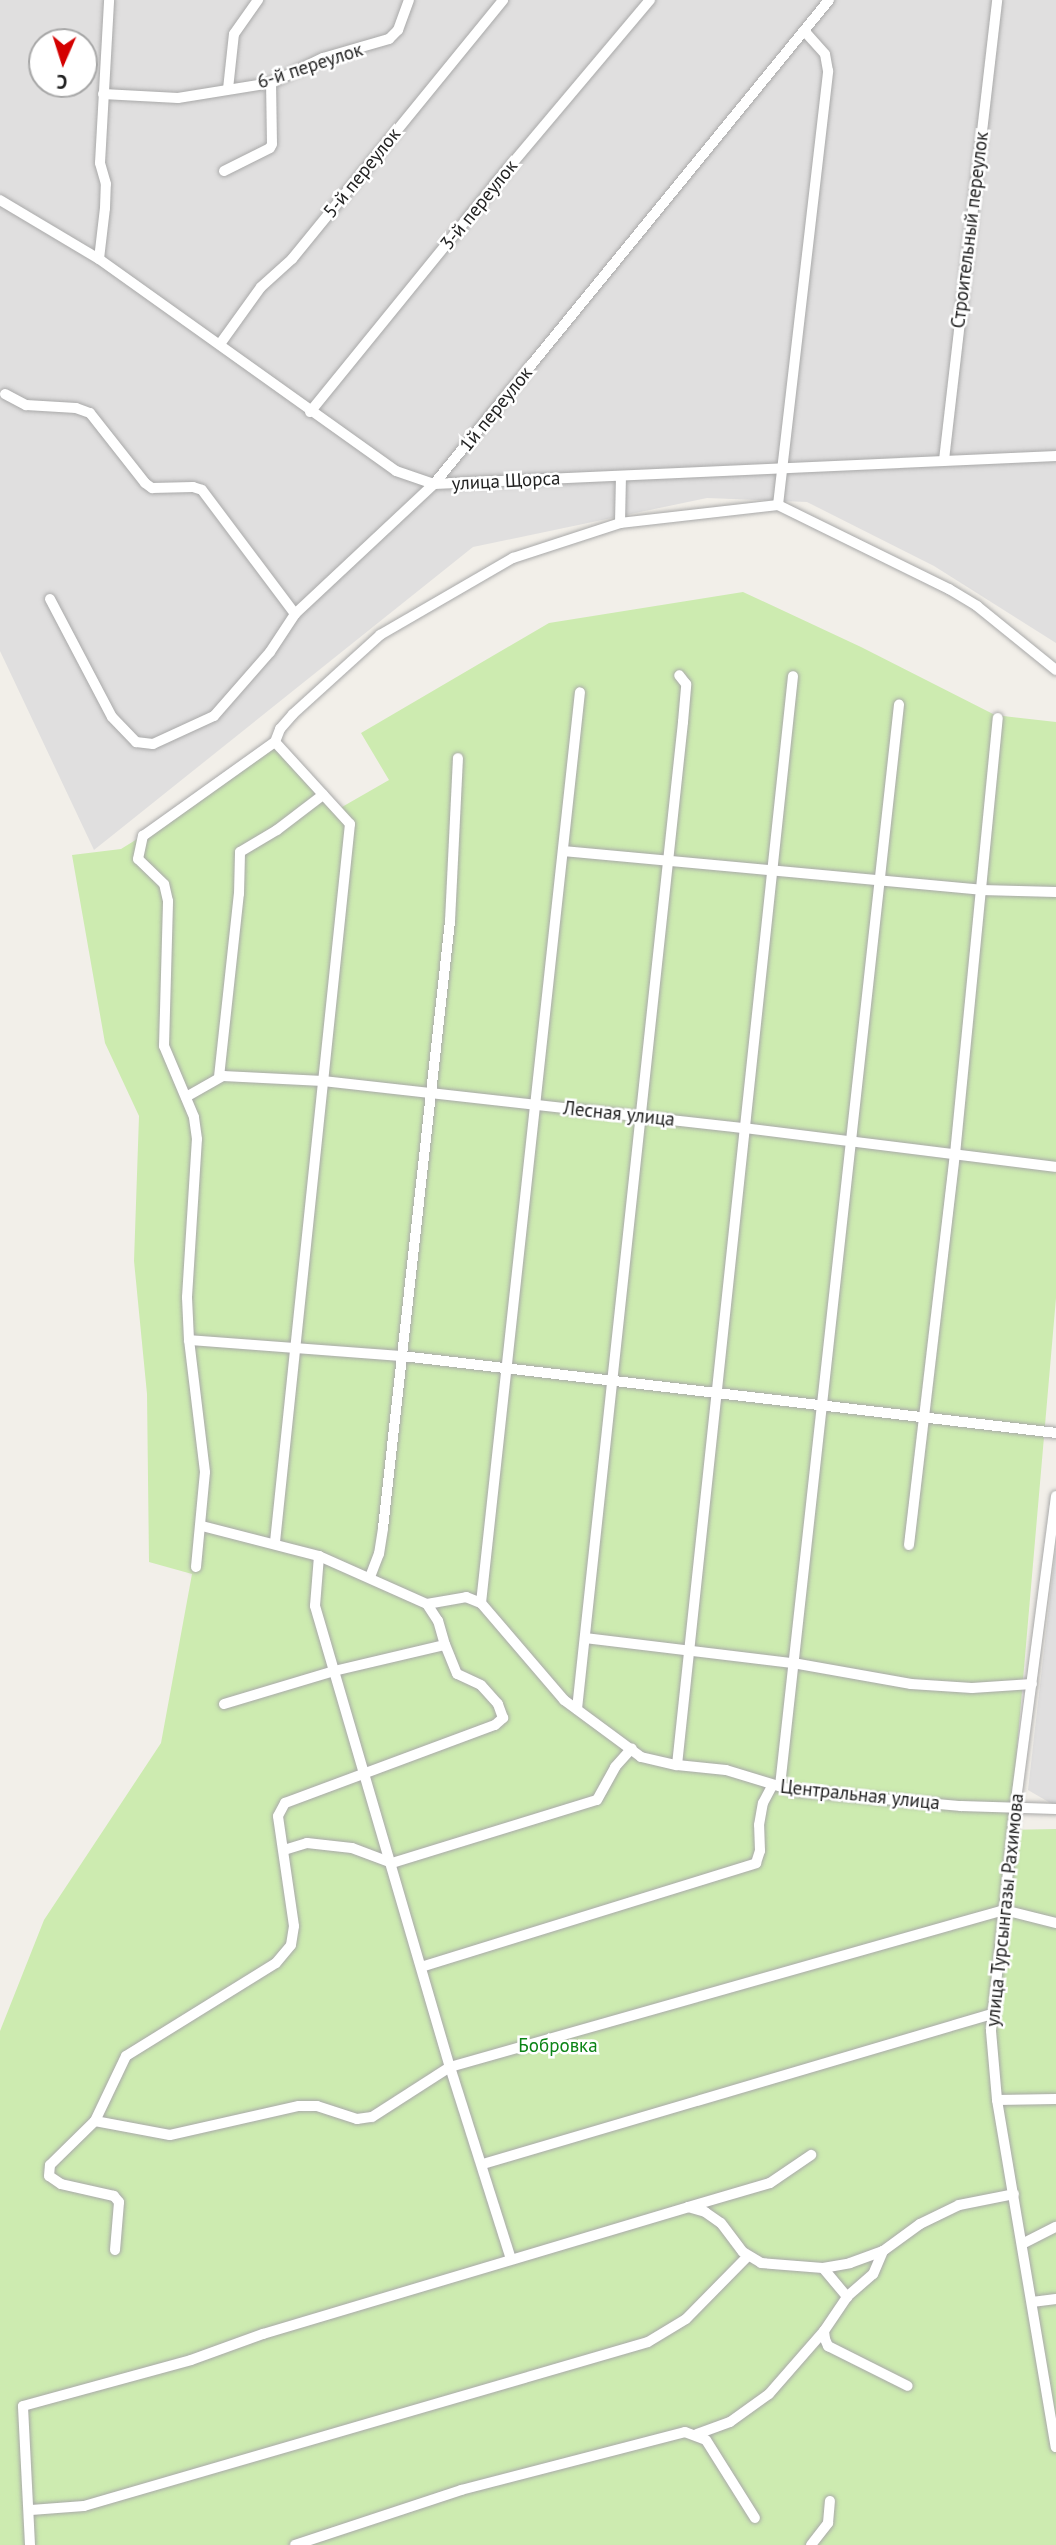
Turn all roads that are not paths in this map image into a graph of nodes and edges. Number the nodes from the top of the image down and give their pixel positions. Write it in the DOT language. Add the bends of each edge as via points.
graph roads {
  1 [pos="108,0"];
  2 [pos="258,0"];
  3 [pos="409,0"];
  4 [pos="503,0"];
  5 [pos="650,0"];
  6 [pos="829,0"];
  7 [pos="997,0"];
  8 [pos="804,31"];
  9 [pos="271,83"];
  10 [pos="228,89"];
  11 [pos="103,94"];
  12 [pos="224,171"];
  13 [pos="0,200"];
  14 [pos="99,259"];
  15 [pos="220,344"];
  16 [pos="5,394"];
  17 [pos="310,412"];
  18 [pos="1056,456"];
  19 [pos="944,460"];
  20 [pos="783,469"];
  21 [pos="621,476"];
  22 [pos="434,484"];
  23 [pos="778,505"];
  24 [pos="620,523"];
  25 [pos="51,599"];
  26 [pos="295,614"];
  27 [pos="1056,670"];
  28 [pos="679,675"];
  29 [pos="793,676"];
  30 [pos="580,692"];
  31 [pos="899,705"];
  32 [pos="998,718"];
  33 [pos="275,742"];
  34 [pos="458,758"];
  35 [pos="323,795"];
  36 [pos="564,851"];
  37 [pos="668,860"];
  38 [pos="771,870"];
  39 [pos="879,880"];
  40 [pos="981,890"];
  41 [pos="1056,892"];
  42 [pos="219,1077"];
  43 [pos="323,1081"];
  44 [pos="430,1094"];
  45 [pos="186,1097"];
  46 [pos="536,1105"];
  47 [pos="640,1117"];
  48 [pos="744,1128"];
  49 [pos="851,1142"];
  50 [pos="956,1154"];
  51 [pos="1056,1167"];
  52 [pos="188,1340"];
  53 [pos="294,1349"];
  54 [pos="402,1356"];
  55 [pos="507,1369"];
  56 [pos="612,1382"];
  57 [pos="716,1393"];
  58 [pos="822,1406"];
  59 [pos="924,1417"];
  60 [pos="1056,1433"];
  61 [pos="1056,1496"];
  62 [pos="202,1526"];
  63 [pos="275,1542"];
  64 [pos="909,1545"];
  65 [pos="319,1556"];
  66 [pos="196,1567"];
  67 [pos="370,1577"];
  68 [pos="481,1603"];
  69 [pos="427,1604"];
  70 [pos="585,1637"];
  71 [pos="445,1646"];
  72 [pos="688,1648"];
  73 [pos="793,1663"];
  74 [pos="334,1671"];
  75 [pos="1032,1684"];
  76 [pos="224,1704"];
  77 [pos="576,1709"];
  78 [pos="632,1748"];
  79 [pos="677,1765"];
  80 [pos="364,1771"];
  81 [pos="776,1786"];
  82 [pos="1015,1807"];
  83 [pos="1056,1809"];
  84 [pos="284,1850"];
  85 [pos="392,1863"];
  86 [pos="1004,1910"];
  87 [pos="1056,1923"];
  88 [pos="421,1967"];
  89 [pos="992,2014"];
  90 [pos="450,2067"];
  91 [pos="1056,2099"];
  92 [pos="998,2100"];
  93 [pos="95,2121"];
  94 [pos="811,2155"];
  95 [pos="483,2164"];
  96 [pos="1014,2194"];
  97 [pos="688,2207"];
  98 [pos="1056,2227"];
  99 [pos="1022,2244"];
  100 [pos="115,2249"];
  101 [pos="883,2251"];
  102 [pos="748,2256"];
  103 [pos="511,2259"];
  104 [pos="823,2268"];
  105 [pos="847,2297"];
  106 [pos="1056,2299"];
  107 [pos="1032,2302"];
  108 [pos="824,2331"];
  109 [pos="908,2386"];
  110 [pos="1051,2391"];
  111 [pos="697,2434"];
  112 [pos="1056,2447"];
  113 [pos="830,2501"];
  114 [pos="31,2510"];
  115 [pos="755,2518"];
  116 [pos="30,2545"];
  117 [pos="296,2545"];
  118 [pos="811,2545"];
  1 -- 11 [label="street"];
  2 -- 10 [label="street" via="233,34"];
  3 -- 9 [label="street, 6-й переулок" via="390,39 323,58"];
  4 -- 15 [label="street, 5-й переулок" via="292,259 261,287"];
  5 -- 17 [label="street, 3-й переулок"];
  6 -- 8 [label="street, 1й переулок"];
  7 -- 19 [label="street, Строительный переулок"];
  8 -- 20 [label="street" via="825,54 828,71"];
  8 -- 22 [label="street, 1й переулок"];
  9 -- 10 [label="street, 6-й переулок"];
  9 -- 12 [label="street" via="270,148"];
  10 -- 11 [label="street, 6-й переулок" via="178,98"];
  11 -- 14 [label="street" via="100,163 106,184"];
  13 -- 14 [label="street, улица Щорса"];
  14 -- 15 [label="street, улица Щорса"];
  15 -- 17 [label="street, улица Щорса"];
  16 -- 26 [label="street" via="26,405 90,413 152,488 202,490"];
  17 -- 22 [label="street, улица Щорса" via="396,471"];
  18 -- 19 [label="street, улица Щорса"];
  19 -- 20 [label="street, улица Щорса"];
  20 -- 21 [label="street, улица Щорса"];
  20 -- 23 [label="street"];
  21 -- 22 [label="street, улица Щорса"];
  21 -- 24 [label="street"];
  22 -- 26 [label="street, 1й переулок"];
  23 -- 24 [label="street"];
  23 -- 27 [label="street" via="977,606"];
  24 -- 33 [label="street" via="513,558 380,635 293,714"];
  25 -- 26 [label="street, 1й переулок" via="118,725 136,742 153,744 214,716 270,652"];
  28 -- 37 [label="street" via="686,684"];
  29 -- 38 [label="street"];
  30 -- 36 [label="street"];
  31 -- 39 [label="street"];
  32 -- 40 [label="street"];
  33 -- 35 [label="street"];
  33 -- 45 [label="street" via="143,836 138,859 164,884 168,901 164,1046"];
  34 -- 44 [label="street" via="450,921"];
  35 -- 42 [label="street" via="240,852"];
  35 -- 43 [label="street" via="350,824"];
  36 -- 37 [label="street"];
  36 -- 46 [label="street"];
  37 -- 38 [label="street"];
  37 -- 47 [label="street"];
  38 -- 39 [label="street"];
  38 -- 48 [label="street"];
  39 -- 40 [label="street"];
  39 -- 49 [label="street"];
  40 -- 41 [label="street"];
  40 -- 50 [label="street"];
  42 -- 43 [label="street, Лесная улица"];
  42 -- 45 [label="street"];
  43 -- 44 [label="street, Лесная улица"];
  43 -- 53 [label="street"];
  44 -- 46 [label="street, Лесная улица"];
  44 -- 54 [label="street"];
  45 -- 52 [label="street" via="197,1139"];
  46 -- 47 [label="street, Лесная улица"];
  46 -- 55 [label="street"];
  47 -- 48 [label="street, Лесная улица"];
  47 -- 56 [label="street"];
  48 -- 49 [label="street, Лесная улица"];
  48 -- 57 [label="street"];
  49 -- 50 [label="street, Лесная улица"];
  49 -- 58 [label="street"];
  50 -- 51 [label="street, Лесная улица"];
  50 -- 59 [label="street"];
  52 -- 53 [label="street"];
  52 -- 62 [label="street" via="204,1455"];
  53 -- 54 [label="street"];
  53 -- 63 [label="street"];
  54 -- 55 [label="street"];
  54 -- 67 [label="street" via="383,1528"];
  55 -- 56 [label="street"];
  55 -- 68 [label="street"];
  56 -- 57 [label="street"];
  56 -- 70 [label="street"];
  57 -- 58 [label="street"];
  57 -- 72 [label="street"];
  58 -- 59 [label="street"];
  58 -- 73 [label="street"];
  59 -- 60 [label="street"];
  59 -- 64 [label="street"];
  61 -- 75 [label="street, улица Турсынгазы Рахимова"];
  62 -- 63 [label="street"];
  62 -- 66 [label="street"];
  63 -- 65 [label="street"];
  65 -- 67 [label="street"];
  65 -- 74 [label="street" via="315,1606"];
  67 -- 69 [label="street"];
  68 -- 69 [label="street" via="466,1597"];
  68 -- 77 [label="street, Центральная улица"];
  69 -- 71 [label="street"];
  70 -- 72 [label="street"];
  70 -- 77 [label="street"];
  71 -- 74 [label="street"];
  71 -- 80 [label="street" via="457,1674 481,1685 498,1704 503,1718 495,1725"];
  72 -- 73 [label="street"];
  72 -- 79 [label="street"];
  73 -- 75 [label="street" via="911,1684 972,1688"];
  73 -- 81 [label="street"];
  74 -- 76 [label="street"];
  74 -- 80 [label="street"];
  75 -- 82 [label="street, улица Турсынгазы Рахимова"];
  77 -- 78 [label="street, Центральная улица"];
  78 -- 79 [label="street, Центральная улица" via="641,1758"];
  78 -- 85 [label="street" via="597,1800"];
  79 -- 81 [label="street, Центральная улица" via="726,1770"];
  80 -- 84 [label="street" via="285,1803 278,1816"];
  80 -- 85 [label="street"];
  81 -- 82 [label="street, Центральная улица" via="894,1801"];
  81 -- 88 [label="street" via="763,1803 755,1863"];
  82 -- 83 [label="street, Центральная улица"];
  82 -- 86 [label="street, улица Турсынгазы Рахимова"];
  84 -- 85 [label="street" via="307,1843 352,1847"];
  84 -- 93 [label="street" via="295,1926 291,1945 276,1963 126,2056"];
  85 -- 88 [label="street"];
  86 -- 87 [label="street"];
  86 -- 89 [label="street, улица Турсынгазы Рахимова"];
  86 -- 90 [label="street"];
  88 -- 90 [label="street"];
  89 -- 92 [label="street, улица Турсынгазы Рахимова"];
  89 -- 95 [label="street"];
  90 -- 93 [label="street" via="383,2112 357,2119 317,2106 299,2106 170,2135"];
  90 -- 95 [label="street"];
  91 -- 92 [label="street"];
  92 -- 96 [label="street, улица Турсынгазы Рахимова"];
  93 -- 100 [label="street" via="50,2165 49,2176 61,2184 114,2196 119,2202"];
  94 -- 97 [label="street" via="770,2183"];
  95 -- 103 [label="street"];
  96 -- 99 [label="street, улица Турсынгазы Рахимова"];
  96 -- 101 [label="street" via="959,2205 920,2224"];
  97 -- 102 [label="street" via="720,2223"];
  97 -- 103 [label="street"];
  98 -- 99 [label="street"];
  99 -- 107 [label="street, улица Турсынгазы Рахимова"];
  101 -- 104 [label="street"];
  101 -- 105 [label="street" via="873,2274"];
  102 -- 104 [label="street" via="761,2263"];
  102 -- 114 [label="street" via="686,2319 648,2342 84,2506"];
  103 -- 114 [label="street" via="168,2367 23,2406"];
  104 -- 105 [label="street"];
  105 -- 108 [label="street"];
  106 -- 107 [label="street"];
  107 -- 110 [label="street, улица Турсынгазы Рахимова"];
  108 -- 109 [label="street" via="828,2346"];
  108 -- 111 [label="street" via="769,2394 730,2422"];
  110 -- 112 [label="street, улица Турсынгазы Рахимова"];
  111 -- 115 [label="street" via="706,2440"];
  111 -- 117 [label="street" via="685,2432 461,2490"];
  113 -- 118 [label="street" via="828,2524"];
  114 -- 116 [label="street"];
}
